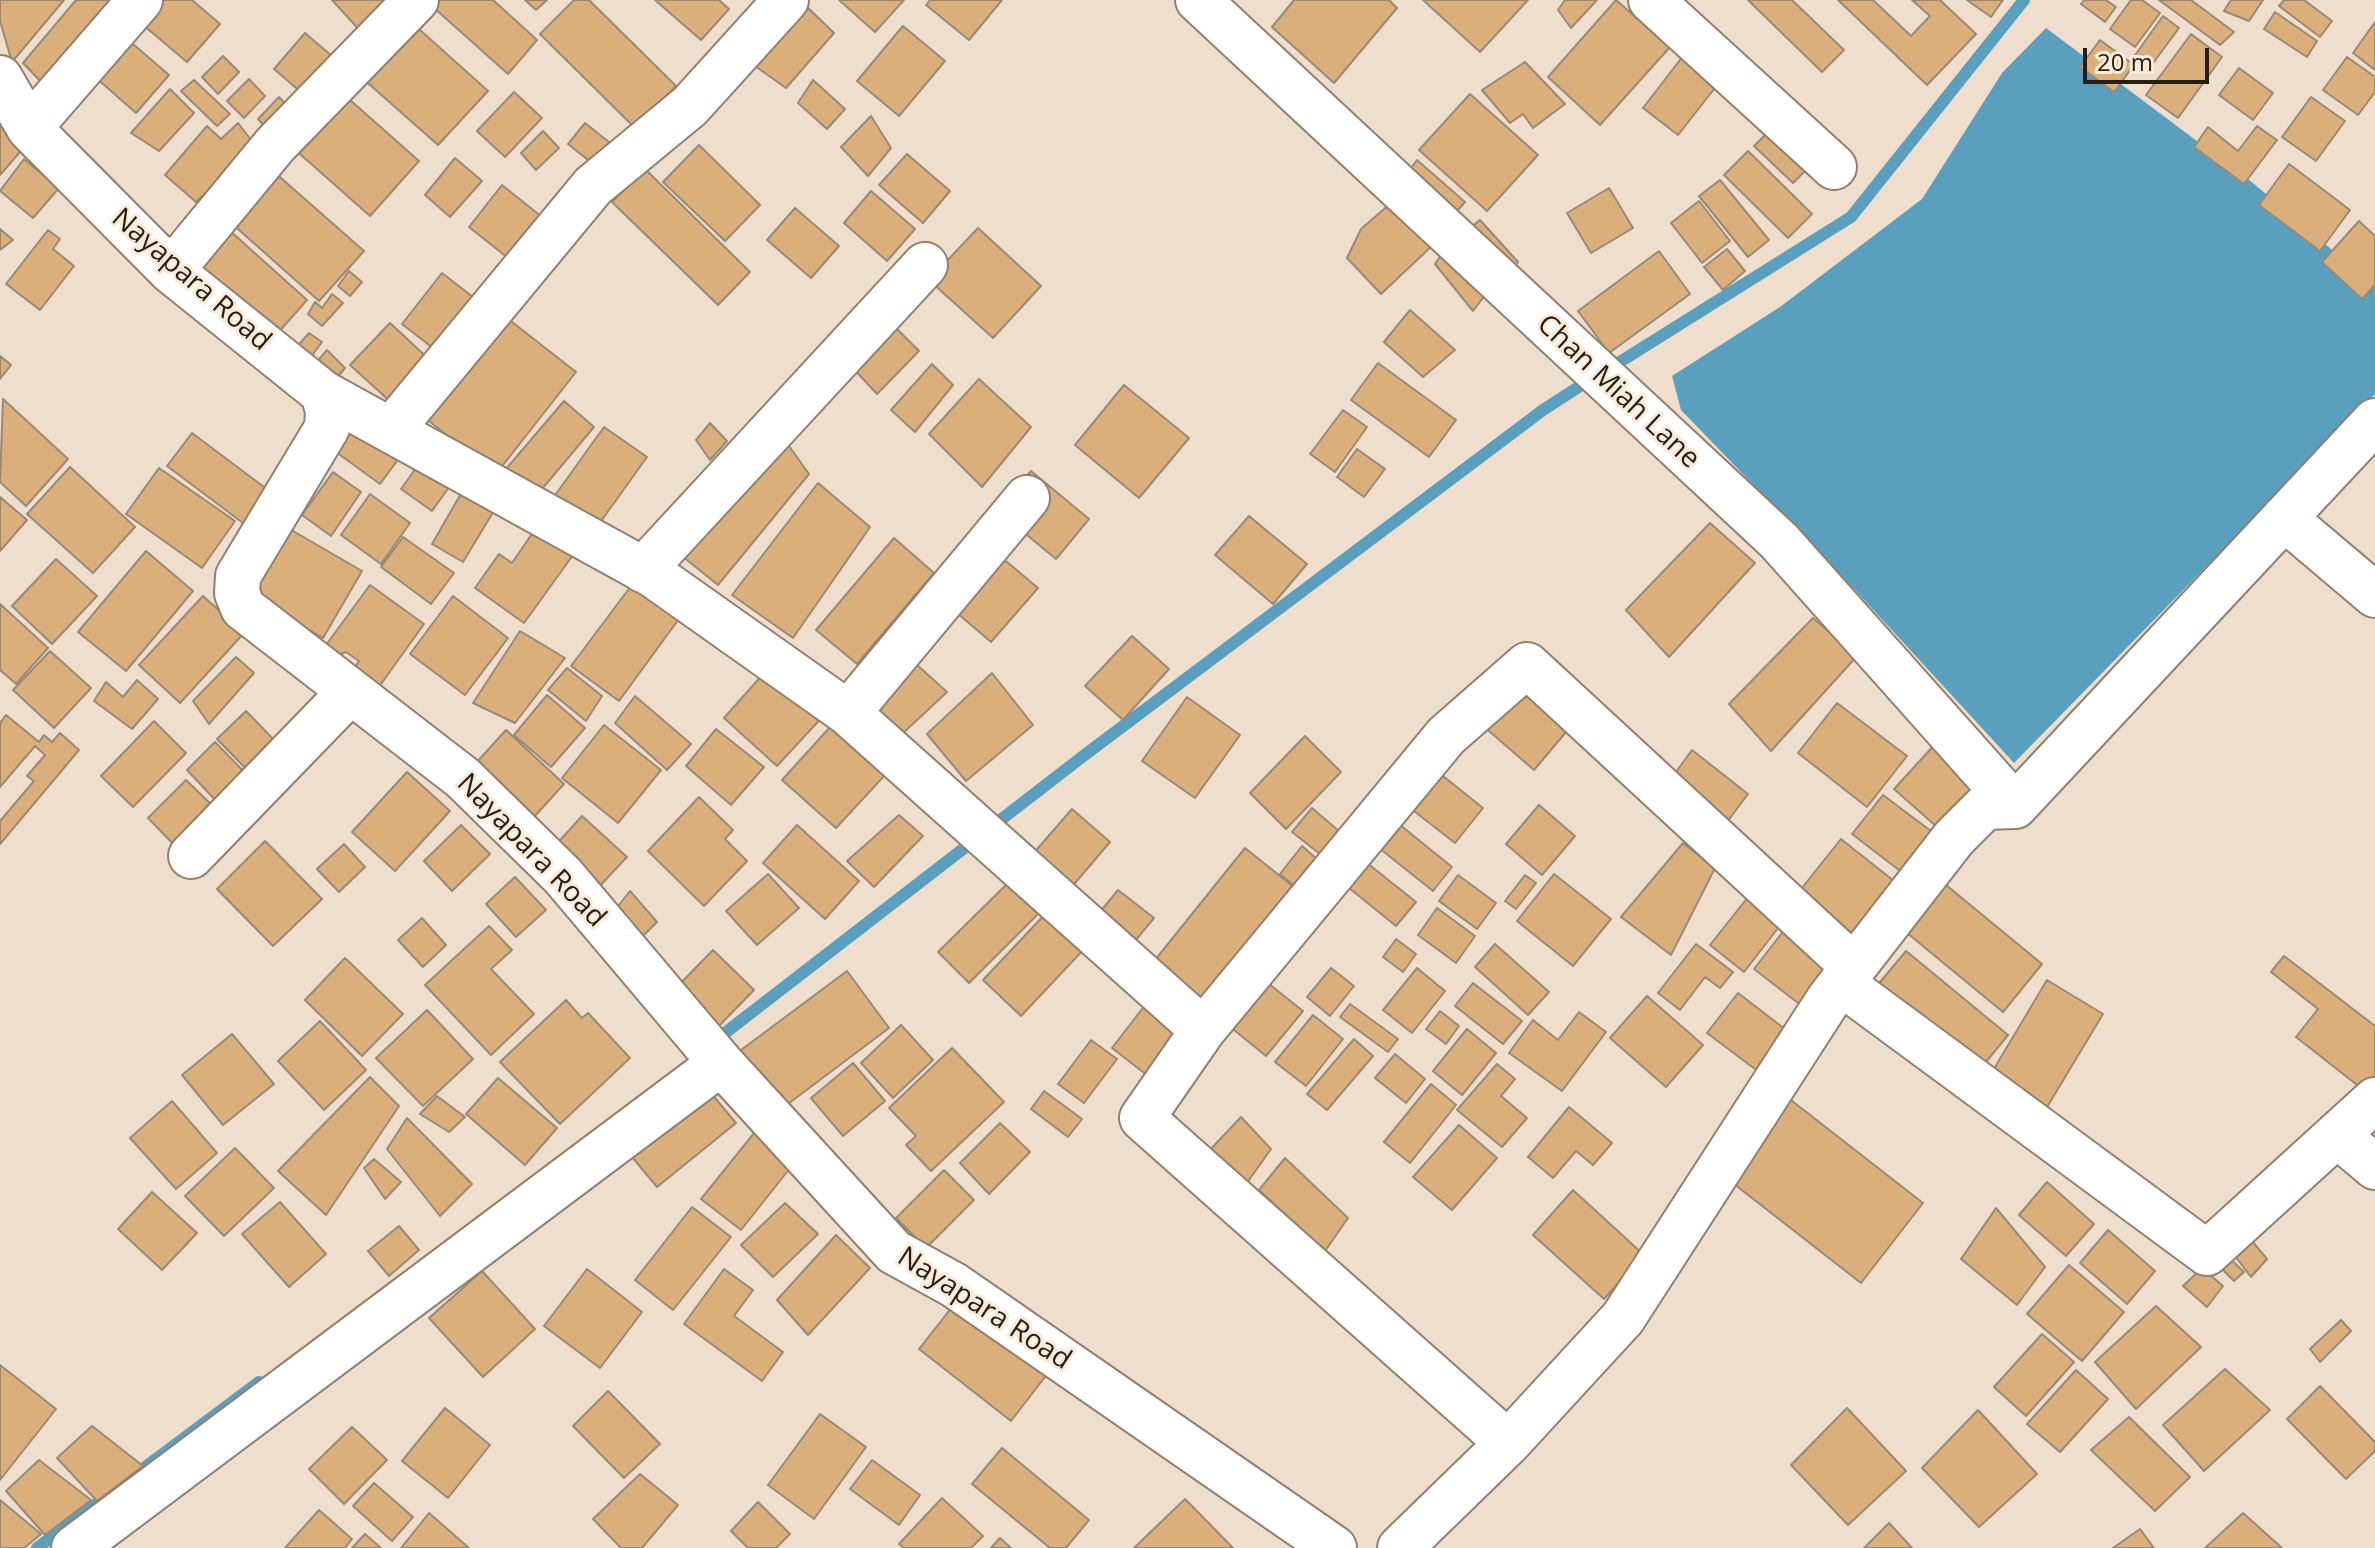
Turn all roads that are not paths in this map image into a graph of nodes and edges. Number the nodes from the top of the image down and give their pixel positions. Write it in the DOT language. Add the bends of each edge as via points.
graph roads {
  1 [pos="140,0"];
  2 [pos="416,0"];
  3 [pos="786,0"];
  4 [pos="1198,0"];
  5 [pos="1651,0"];
  6 [pos="0,78"];
  7 [pos="29,128"];
  8 [pos="1834,167"];
  9 [pos="925,265"];
  10 [pos="171,271"];
  11 [pos="323,393"];
  12 [pos="2375,421"];
  13 [pos="392,429"];
  14 [pos="1027,498"];
  15 [pos="2284,518"];
  16 [pos="643,570"];
  17 [pos="2375,595"];
  18 [pos="349,693"];
  19 [pos="848,713"];
  20 [pos="2015,806"];
  21 [pos="191,856"];
  22 [pos="1848,975"];
  23 [pos="1203,1030"];
  24 [pos="721,1063"];
  25 [pos="2375,1100"];
  26 [pos="2337,1135"];
  27 [pos="2375,1167"];
  28 [pos="1508,1443"];
  29 [pos="1317,1544"];
  30 [pos="74,1548"];
  31 [pos="1400,1548"];
  1 -- 7 [label="street"];
  2 -- 10 [label="street" via="275,145"];
  3 -- 13 [label="street" via="690,106 593,186"];
  4 -- 20 [label="street, Chan Miah Lane" via="1779,541"];
  5 -- 8 [label="street"];
  6 -- 7 [label="street, Nayapara Road"];
  7 -- 10 [label="street, Nayapara Road"];
  9 -- 16 [label="street"];
  10 -- 11 [label="street, Nayapara Road"];
  11 -- 13 [label="street"];
  11 -- 18 [label="street, Nayapara Road" via="327,428 238,576 237,593 243,608"];
  12 -- 15 [label="street"];
  13 -- 16 [label="street"];
  14 -- 19 [label="street"];
  15 -- 17 [label="street"];
  15 -- 20 [label="street"];
  16 -- 19 [label="street"];
  18 -- 21 [label="street"];
  18 -- 24 [label="street, Nayapara Road" via="463,778 563,876"];
  19 -- 23 [label="street"];
  20 -- 22 [label="street" via="1985,807 1954,838"];
  22 -- 23 [label="street" via="1527,665 1446,736"];
  22 -- 26 [label="street" via="2207,1253"];
  22 -- 28 [label="street" via="1623,1318"];
  23 -- 28 [label="street" via="1142,1118"];
  24 -- 29 [label="street, Nayapara Road" via="894,1252 954,1285"];
  24 -- 30 [label="street"];
  25 -- 26 [label="street"];
  26 -- 27 [label="street"];
  28 -- 31 [label="street"];
}
